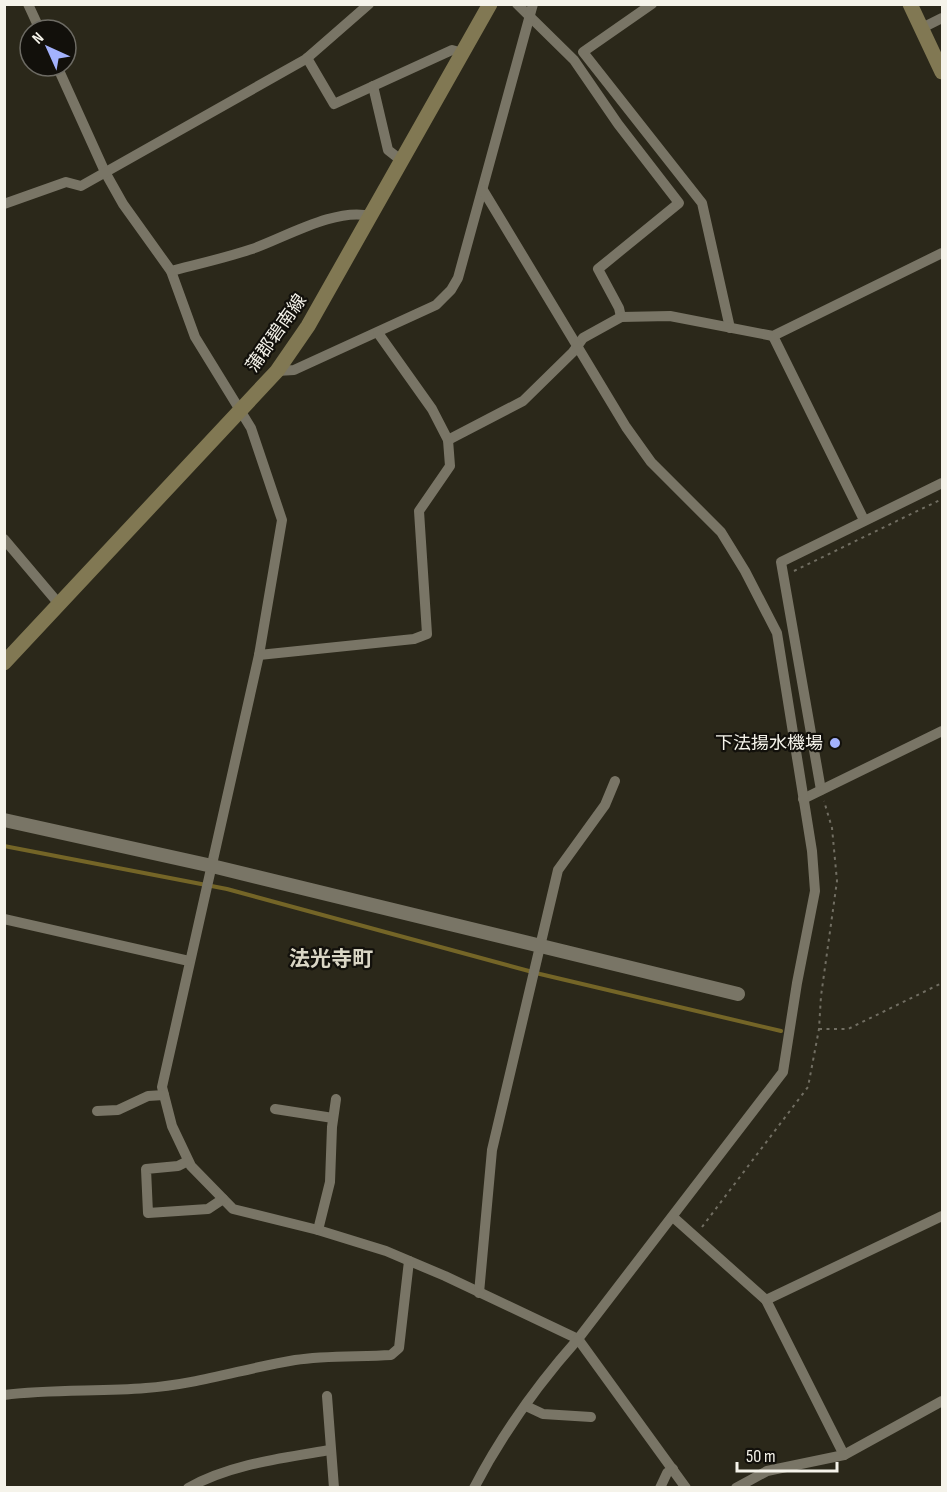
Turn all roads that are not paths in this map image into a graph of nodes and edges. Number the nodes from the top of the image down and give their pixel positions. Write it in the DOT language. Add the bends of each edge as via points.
graph roads {
  1 [pos="28,4"];
  2 [pos="369,4"];
  3 [pos="490,4"];
  4 [pos="517,4"];
  5 [pos="910,4"];
  6 [pos="649,5"];
  7 [pos="531,12"];
  8 [pos="34,18"];
  9 [pos="942,18"];
  10 [pos="922,28"];
  11 [pos="463,53"];
  12 [pos="307,58"];
  13 [pos="942,72"];
  14 [pos="62,78"];
  15 [pos="373,86"];
  16 [pos="402,161"];
  17 [pos="105,172"];
  18 [pos="483,190"];
  19 [pos="4,204"];
  20 [pos="370,216"];
  21 [pos="942,253"];
  22 [pos="171,271"];
  23 [pos="621,317"];
  24 [pos="730,328"];
  25 [pos="378,333"];
  26 [pos="773,336"];
  27 [pos="578,345"];
  28 [pos="277,370"];
  29 [pos="240,410"];
  30 [pos="448,440"];
  31 [pos="942,483"];
  32 [pos="864,520"];
  33 [pos="4,539"];
  34 [pos="59,604"];
  35 [pos="259,655"];
  36 [pos="4,663"];
  37 [pos="942,732"];
  38 [pos="615,781"];
  39 [pos="821,790"];
  40 [pos="803,799"];
  41 [pos="4,820"];
  42 [pos="212,866"];
  43 [pos="4,919"];
  44 [pos="541,948"];
  45 [pos="189,961"];
  46 [pos="738,994"];
  47 [pos="164,1095"];
  48 [pos="336,1099"];
  49 [pos="275,1109"];
  50 [pos="97,1111"];
  51 [pos="333,1118"];
  52 [pos="188,1161"];
  53 [pos="223,1199"];
  54 [pos="673,1216"];
  55 [pos="942,1216"];
  56 [pos="318,1230"];
  57 [pos="409,1261"];
  58 [pos="479,1293"];
  59 [pos="766,1300"];
  60 [pos="578,1339"];
  61 [pos="4,1395"];
  62 [pos="327,1396"];
  63 [pos="942,1401"];
  64 [pos="526,1406"];
  65 [pos="591,1417"];
  66 [pos="330,1450"];
  67 [pos="844,1455"];
  68 [pos="673,1469"];
  69 [pos="188,1488"];
  70 [pos="334,1488"];
  71 [pos="474,1488"];
  72 [pos="660,1488"];
  73 [pos="686,1488"];
  74 [pos="736,1488"];
  1 -- 8 [label="street"];
  2 -- 12 [label="street"];
  3 -- 11 [label="main road, 蒲郡碧南線"];
  4 -- 7 [label="street"];
  5 -- 10 [label="main road"];
  6 -- 24 [label="street" via="583,52 702,203"];
  7 -- 18 [label="street"];
  7 -- 23 [label="street" via="574,60 679,203 598,269"];
  9 -- 10 [label="street"];
  10 -- 13 [label="main road"];
  11 -- 15 [label="street" via="452,50"];
  11 -- 16 [label="main road, 蒲郡碧南線"];
  12 -- 15 [label="street" via="334,104"];
  12 -- 17 [label="street"];
  14 -- 17 [label="street"];
  15 -- 16 [label="street" via="388,150"];
  16 -- 20 [label="main road, 蒲郡碧南線"];
  17 -- 19 [label="street" via="81,186 66,182"];
  17 -- 22 [label="street"];
  18 -- 25 [label="street" via="452,290 436,305"];
  18 -- 27 [label="street"];
  20 -- 22 [label="street" via="353,214 316,224 253,249"];
  20 -- 28 [label="main road, 蒲郡碧南線" via="308,326"];
  21 -- 26 [label="street"];
  22 -- 29 [label="street" via="195,337"];
  23 -- 24 [label="street" via="670,316"];
  23 -- 27 [label="street" via="583,338"];
  24 -- 26 [label="street"];
  25 -- 28 [label="street" via="294,370"];
  25 -- 30 [label="street" via="432,409"];
  26 -- 32 [label="street"];
  27 -- 30 [label="street" via="523,401"];
  27 -- 40 [label="street" via="651,462 721,532 777,633"];
  28 -- 29 [label="main road, 蒲郡碧南線"];
  29 -- 34 [label="main road, 蒲郡碧南線"];
  29 -- 35 [label="street" via="251,428 282,520"];
  30 -- 35 [label="street" via="450,466 419,511 427,634 414,639"];
  31 -- 32 [label="street"];
  32 -- 39 [label="street" via="781,562"];
  33 -- 34 [label="street"];
  34 -- 36 [label="main road, 蒲郡碧南線"];
  35 -- 42 [label="street"];
  37 -- 39 [label="street"];
  38 -- 44 [label="street" via="605,805 558,870"];
  39 -- 40 [label="street"];
  40 -- 54 [label="street" via="815,891 796,983 787,1062 775,1084"];
  41 -- 42 [label="street"];
  42 -- 44 [label="street"];
  42 -- 45 [label="street"];
  43 -- 45 [label="street"];
  44 -- 46 [label="street"];
  44 -- 58 [label="street" via="492,1150"];
  45 -- 47 [label="street" via="162,1087"];
  47 -- 50 [label="street" via="148,1096 118,1110"];
  47 -- 52 [label="street" via="172,1126"];
  48 -- 51 [label="street"];
  49 -- 51 [label="street"];
  51 -- 56 [label="street" via="330,1182"];
  52 -- 53 [label="street"];
  52 -- 53 [label="street" via="178,1166 146,1169 148,1212 207,1209"];
  53 -- 56 [label="street" via="233,1209"];
  54 -- 59 [label="street"];
  54 -- 60 [label="street"];
  55 -- 59 [label="street"];
  56 -- 57 [label="street"];
  57 -- 58 [label="street"];
  57 -- 61 [label="street" via="399,1348 391,1355 298,1359 146,1388"];
  58 -- 60 [label="street"];
  59 -- 67 [label="street"];
  60 -- 64 [label="street" via="547,1374"];
  60 -- 68 [label="street"];
  62 -- 66 [label="street"];
  63 -- 67 [label="street"];
  64 -- 65 [label="street" via="543,1414"];
  64 -- 71 [label="street" via="486,1463"];
  66 -- 69 [label="street" via="226,1472"];
  66 -- 70 [label="street"];
  67 -- 74 [label="street" via="767,1471"];
  68 -- 72 [label="street"];
  68 -- 73 [label="street"];
}
